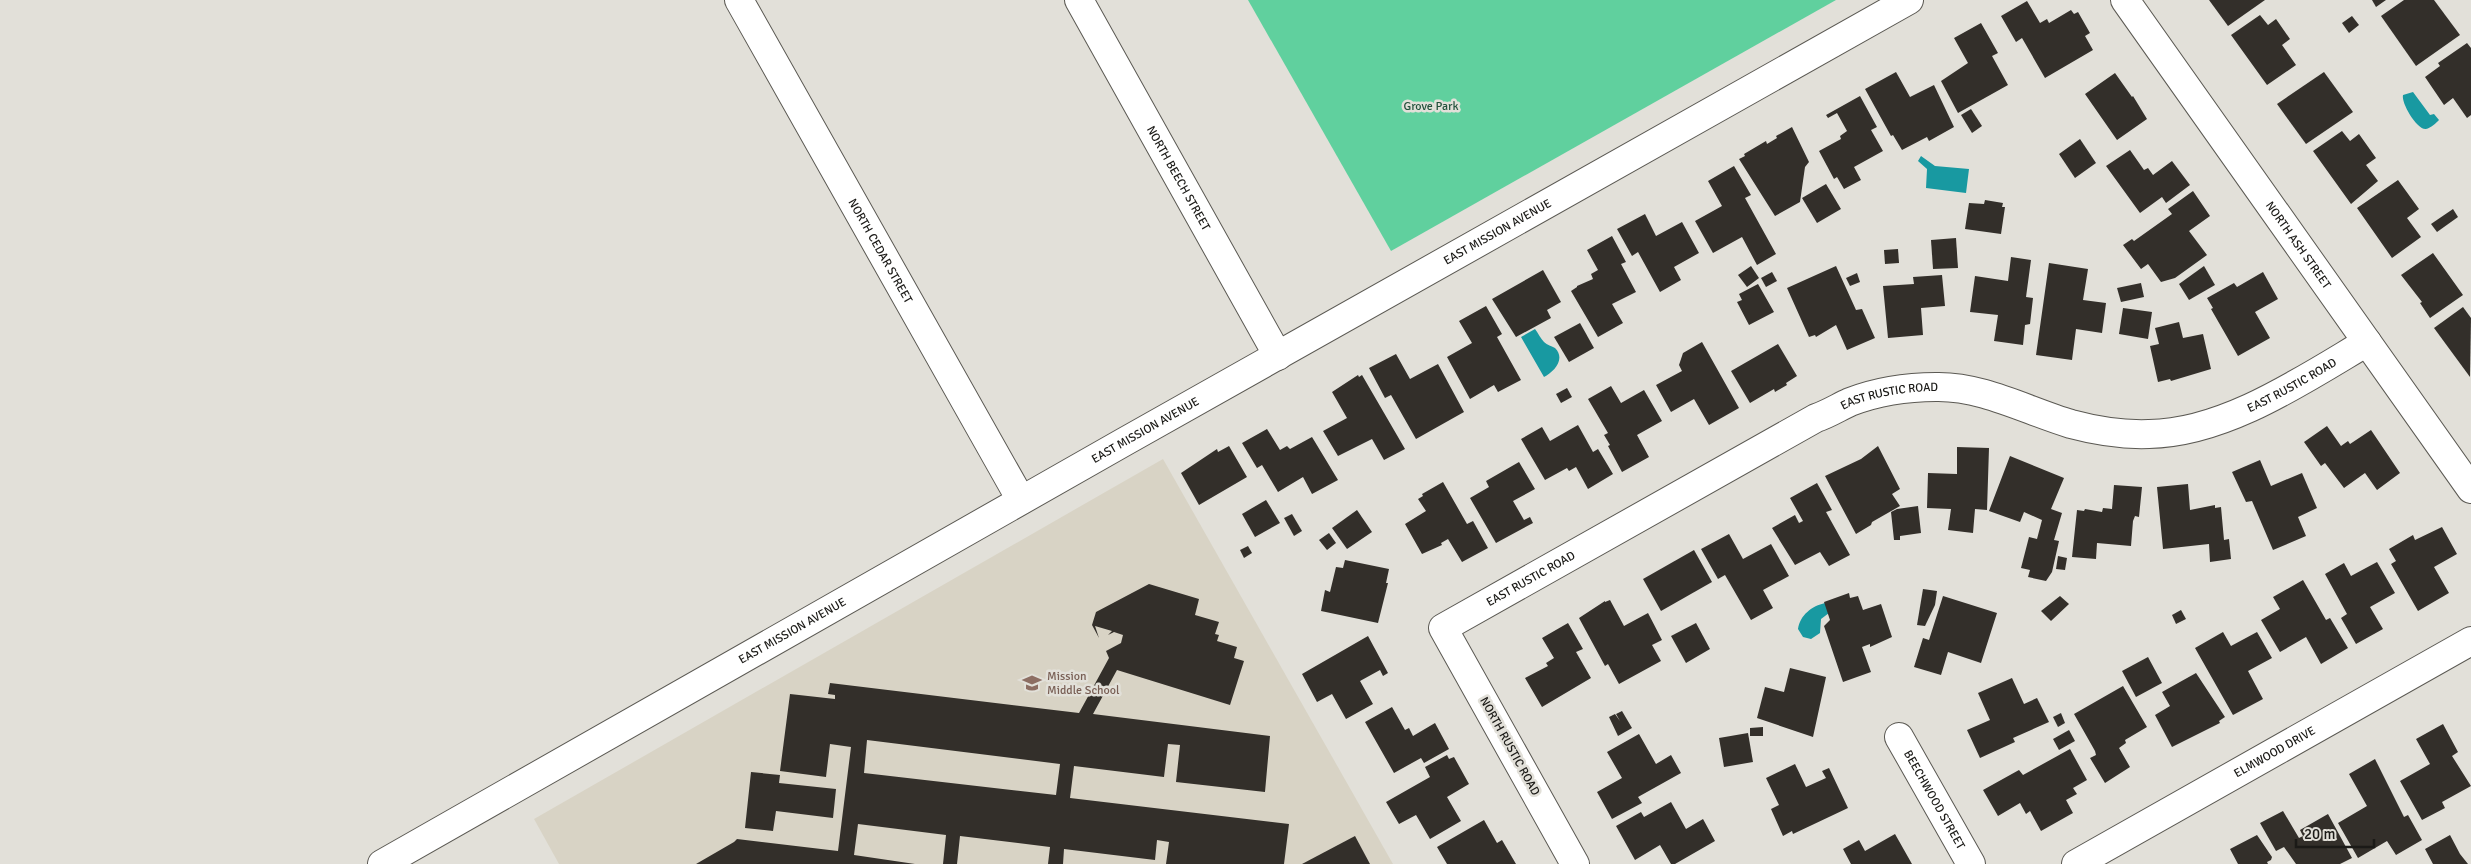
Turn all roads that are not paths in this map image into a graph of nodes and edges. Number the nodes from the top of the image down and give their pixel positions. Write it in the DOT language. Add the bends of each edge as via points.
graph roads {
  1 [pos="739,0"];
  2 [pos="1079,0"];
  3 [pos="1909,0"];
  4 [pos="2125,0"];
  5 [pos="2367,342"];
  6 [pos="1278,356"];
  7 [pos="2471,489"];
  8 [pos="1021,500"];
  9 [pos="1443,628"];
  10 [pos="2471,641"];
  11 [pos="1899,737"];
  12 [pos="382,864"];
  13 [pos="1575,864"];
  14 [pos="1971,864"];
  15 [pos="2076,864"];
  1 -- 8 [label="street, NORTH CEDAR STREET"];
  2 -- 6 [label="street, NORTH BEECH STREET"];
  3 -- 6 [label="street, EAST MISSION AVENUE"];
  4 -- 5 [label="street, NORTH ASH STREET"];
  5 -- 7 [label="street, NORTH ASH STREET"];
  5 -- 9 [label="street, EAST RUSTIC ROAD" via="2231,417 2190,430 2150,434 2109,433 1976,392 1937,387 1889,392 1851,402 1816,418"];
  6 -- 8 [label="street, EAST MISSION AVENUE"];
  8 -- 12 [label="street, EAST MISSION AVENUE"];
  9 -- 13 [label="street, NORTH RUSTIC ROAD"];
  10 -- 15 [label="street, ELMWOOD DRIVE"];
  11 -- 14 [label="street, BEECHWOOD STREET"];
}
